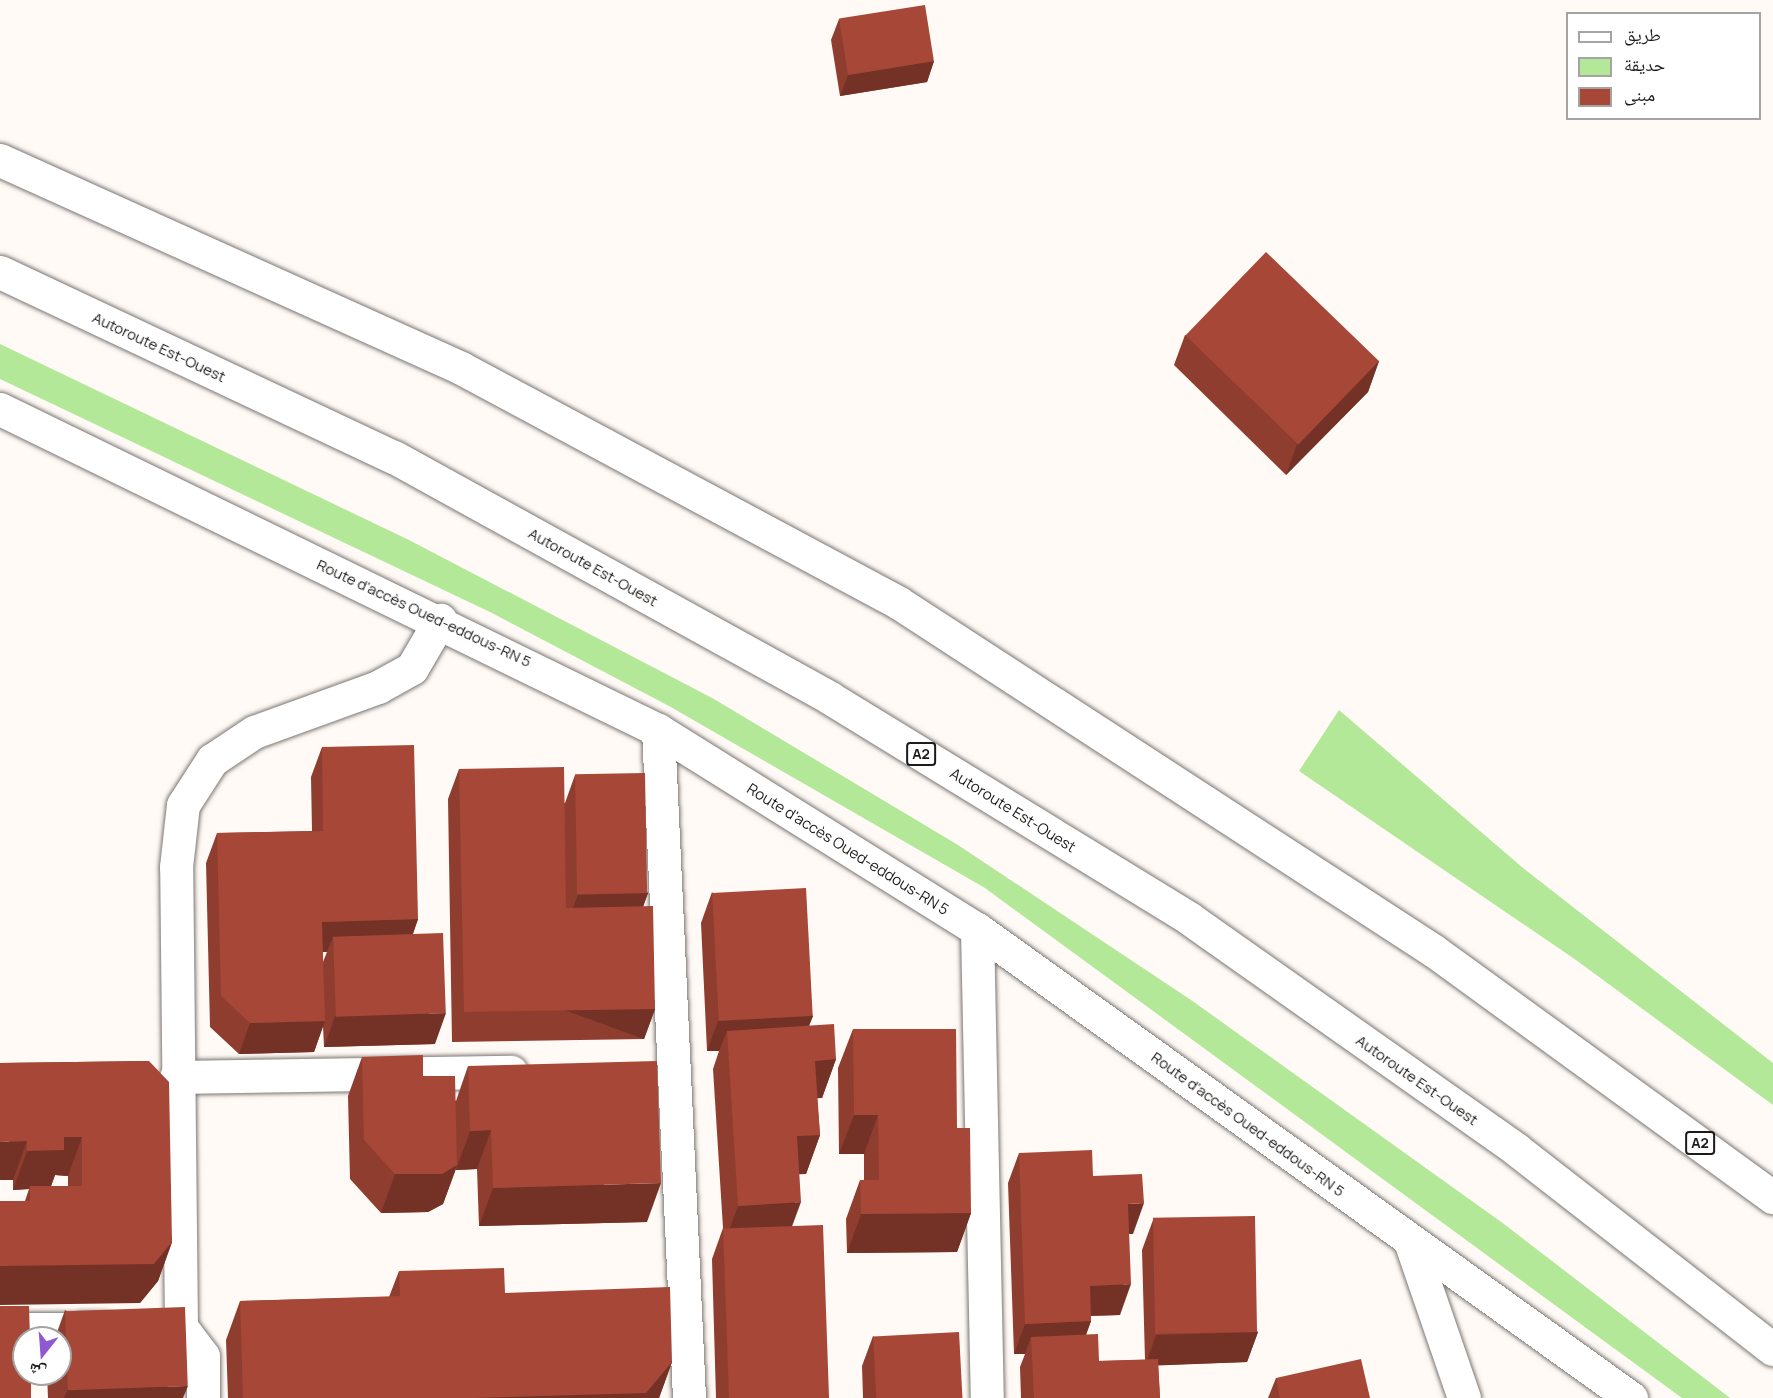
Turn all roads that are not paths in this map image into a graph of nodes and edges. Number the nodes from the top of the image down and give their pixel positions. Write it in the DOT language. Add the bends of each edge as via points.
graph roads {
  1 [pos="0,160"];
  2 [pos="0,272"];
  3 [pos="0,409"];
  4 [pos="440,620"];
  5 [pos="657,730"];
  6 [pos="977,929"];
  7 [pos="639,1070"];
  8 [pos="675,1070"];
  9 [pos="544,1072"];
  10 [pos="176,1077"];
  11 [pos="1773,1197"];
  12 [pos="1410,1242"];
  13 [pos="181,1327"];
  14 [pos="0,1330"];
  15 [pos="1773,1349"];
  16 [pos="203,1398"];
  17 [pos="689,1398"];
  18 [pos="987,1398"];
  19 [pos="1464,1398"];
  20 [pos="1631,1398"];
  1 -- 11 [label="main road, A2" via="461,368 899,603 1434,951"];
  2 -- 15 [label="main road, Autoroute Est-Ouest / A2" via="394,457 830,698 1190,919 1517,1150"];
  3 -- 4 [label="main road, Route d'accès Oued-eddous-RN 5"];
  4 -- 5 [label="main road, Route d'accès Oued-eddous-RN 5"];
  4 -- 10 [label="main road" via="412,668 254,732 212,760 183,805 176,867"];
  5 -- 6 [label="main road, Route d'accès Oued-eddous-RN 5"];
  5 -- 8 [label="main road"];
  6 -- 12 [label="main road, Route d'accès Oued-eddous-RN 5"];
  6 -- 18 [label="main road"];
  7 -- 8 [label="main road"];
  8 -- 17 [label="main road"];
  9 -- 10 [label="main road"];
  10 -- 13 [label="main road"];
  12 -- 19 [label="main road"];
  12 -- 20 [label="main road, Route d'accès Oued-eddous-RN 5"];
  13 -- 14 [label="main road"];
  13 -- 16 [label="main road" via="203,1356"];
}
